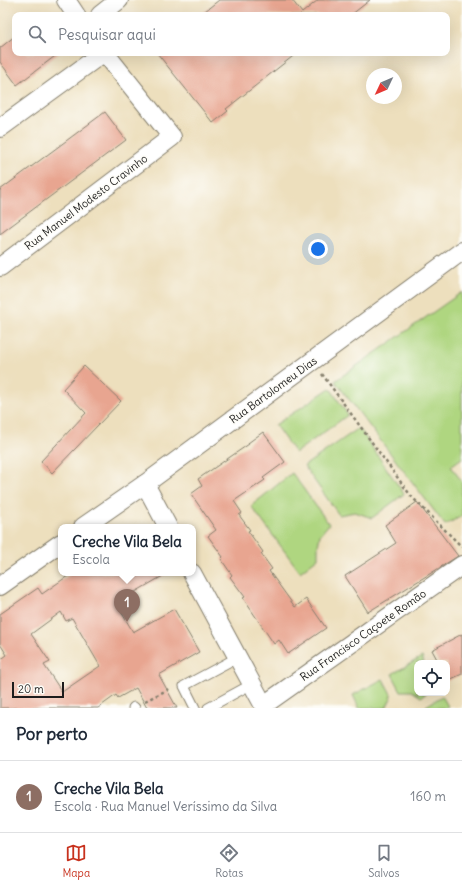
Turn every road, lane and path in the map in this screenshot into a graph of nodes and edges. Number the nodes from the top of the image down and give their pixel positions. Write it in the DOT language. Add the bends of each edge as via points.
graph roads {
  1 [pos="66,0"];
  2 [pos="119,0"];
  3 [pos="74,12"];
  4 [pos="104,12"];
  5 [pos="100,56"];
  6 [pos="106,56"];
  7 [pos="0,128"];
  8 [pos="462,251"];
  9 [pos="0,267"];
  10 [pos="312,361"];
  11 [pos="144,484"];
  12 [pos="88,524"];
  13 [pos="166,524"];
  14 [pos="58,545"];
  15 [pos="462,548"];
  16 [pos="462,565"];
  17 [pos="194,576"];
  18 [pos="0,586"];
  19 [pos="238,657"];
  20 [pos="252,684"];
  21 [pos="184,686"];
  22 [pos="264,706"];
  23 [pos="134,708"];
  24 [pos="195,708"];
  25 [pos="208,708"];
  1 -- 3 [label="street"];
  2 -- 4 [label="street"];
  5 -- 7 [label="street"];
  6 -- 9 [label="street, Rua Manuel Modesto Cravinho" via="172,137"];
  8 -- 10 [label="street, Rua Bartolomeu Dias"];
  10 -- 11 [label="street, Rua Bartolomeu Dias"];
  10 -- 15 [label="path" via="411,496"];
  11 -- 12 [label="street, Rua Bartolomeu Dias"];
  11 -- 13 [label="street"];
  14 -- 18 [label="street"];
  16 -- 22 [label="street, Rua Francisco Caçoete Romão"];
  17 -- 19 [label="street"];
  19 -- 20 [label="street"];
  19 -- 21 [label="lane"];
  20 -- 22 [label="street"];
  20 -- 25 [label="lane"];
  21 -- 23 [label="path" via="172,688"];
  21 -- 24 [label="lane"];
}
